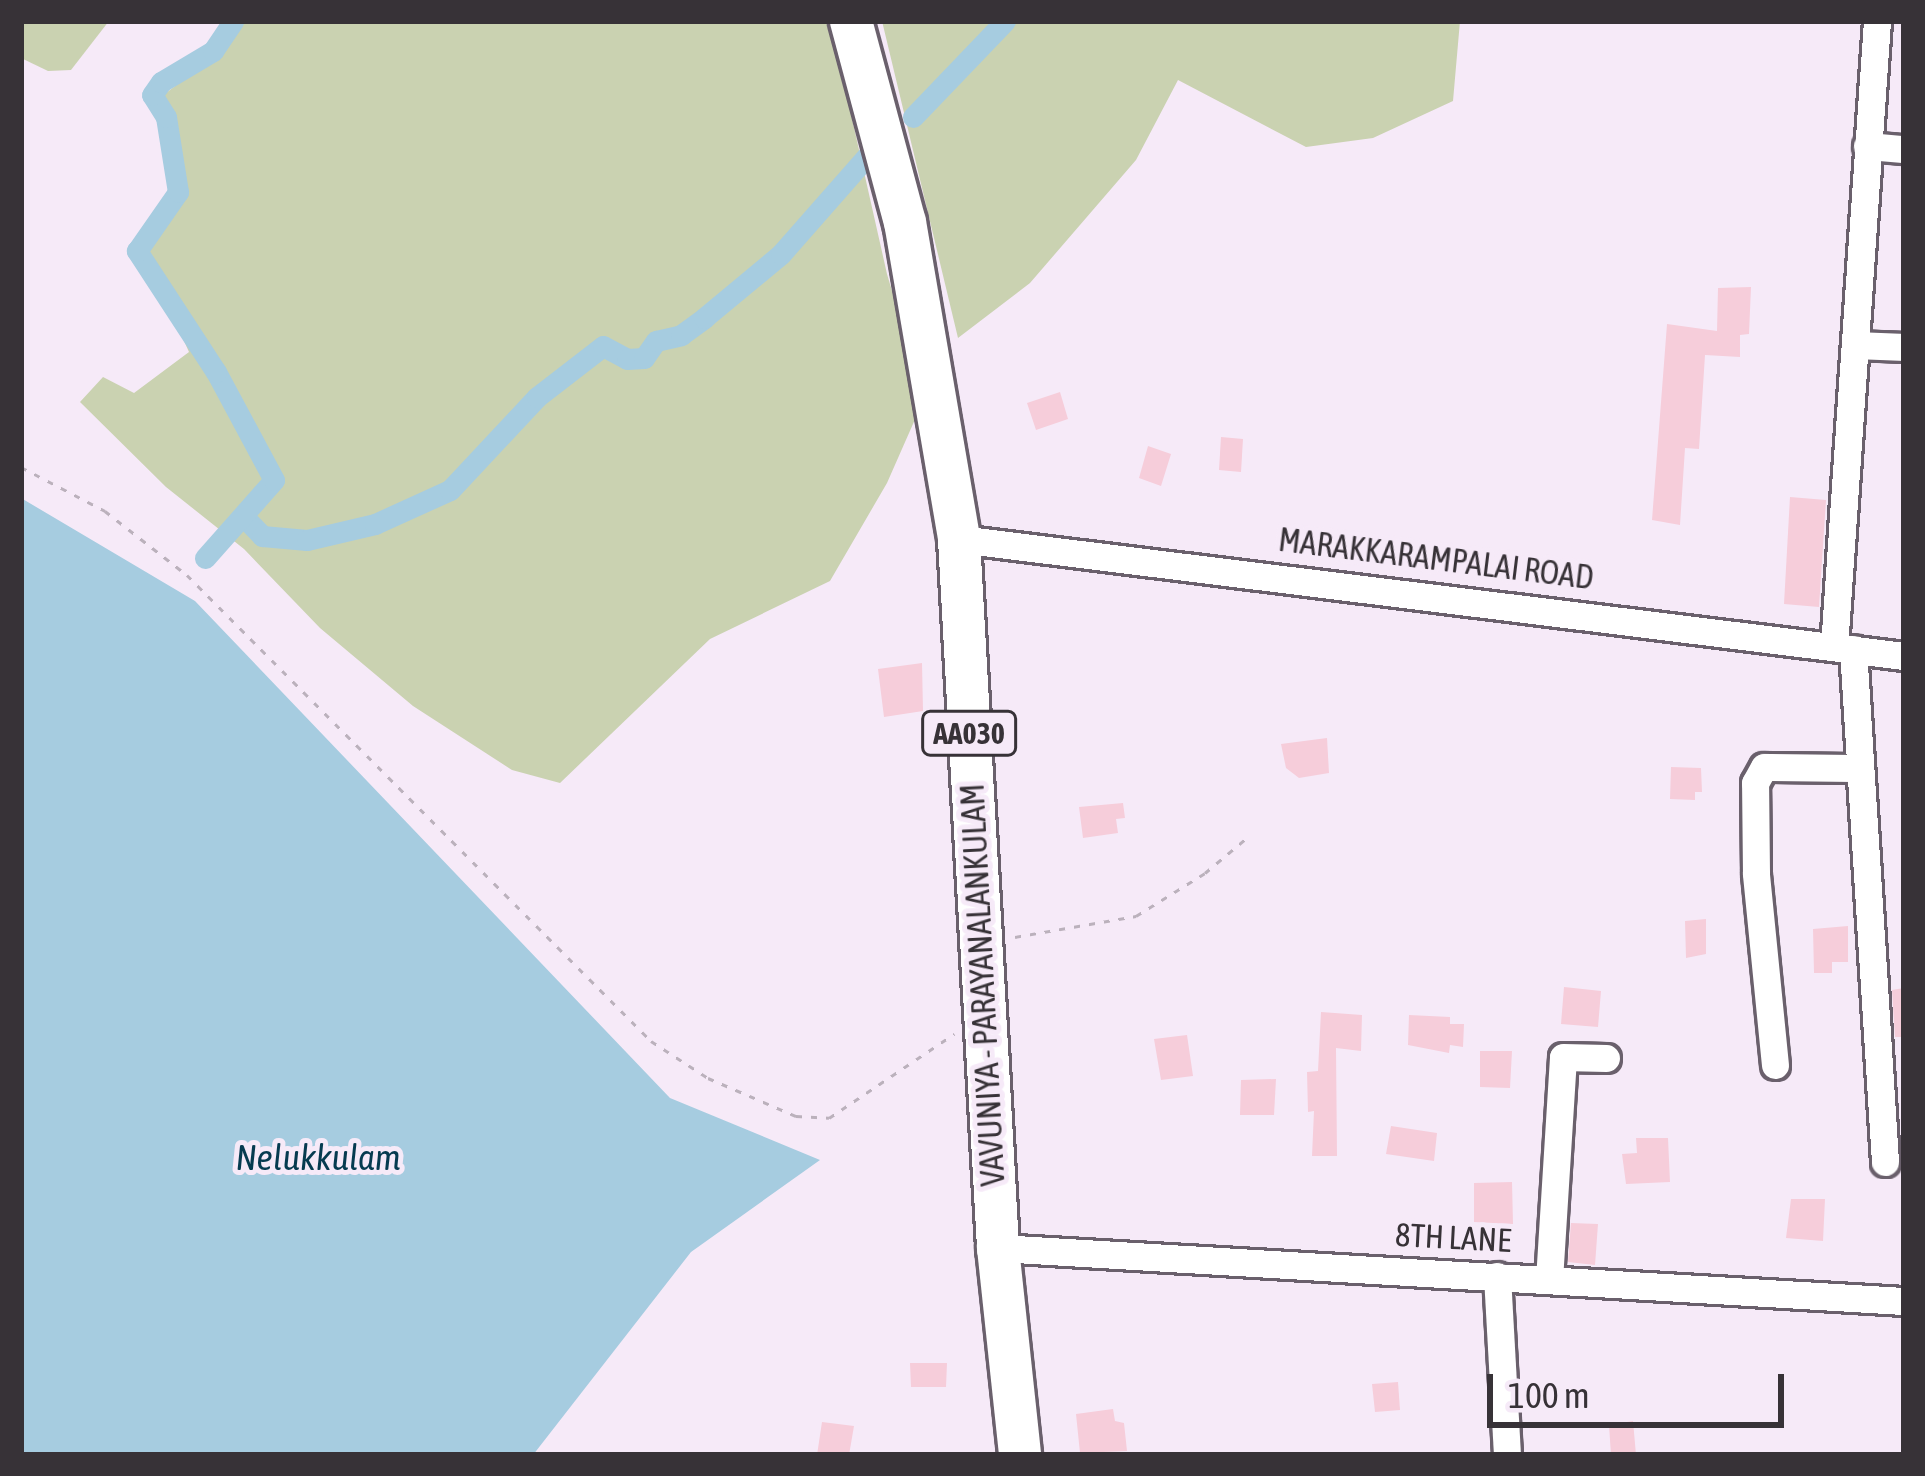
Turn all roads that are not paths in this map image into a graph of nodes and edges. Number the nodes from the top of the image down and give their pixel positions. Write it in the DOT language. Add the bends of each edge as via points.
graph roads {
  1 [pos="851,21"];
  2 [pos="1877,21"];
  3 [pos="1867,146"];
  4 [pos="1904,149"];
  5 [pos="1856,345"];
  6 [pos="1904,347"];
  7 [pos="959,539"];
  8 [pos="1844,648"];
  9 [pos="1904,656"];
  10 [pos="1860,768"];
  11 [pos="1606,1058"];
  12 [pos="1775,1065"];
  13 [pos="1885,1162"];
  14 [pos="998,1248"];
  15 [pos="1497,1276"];
  16 [pos="1549,1280"];
  17 [pos="1904,1301"];
  18 [pos="1020,1455"];
  19 [pos="1507,1455"];
  1 -- 7 [label="highway, VAVUNIYA - PARAYANALANKULAM / AA030" via="905,222"];
  2 -- 3 [label="street"];
  3 -- 4 [label="street"];
  3 -- 5 [label="street"];
  5 -- 6 [label="street"];
  5 -- 8 [label="street"];
  7 -- 8 [label="street, MARAKKARAMPALAI ROAD"];
  7 -- 14 [label="highway, VAVUNIYA - PARAYANALANKULAM / AA030"];
  8 -- 9 [label="street, MARAKKARAMPALAI ROAD"];
  8 -- 10 [label="street"];
  10 -- 12 [label="street" via="1764,767 1755,783"];
  10 -- 13 [label="street"];
  11 -- 16 [label="street" via="1563,1057"];
  14 -- 15 [label="street, 8TH LANE"];
  14 -- 18 [label="highway, VAVUNIYA - PARAYANALANKULAM / AA030"];
  15 -- 16 [label="street, 8TH LANE"];
  15 -- 19 [label="street"];
  16 -- 17 [label="street, 8TH LANE"];
}
